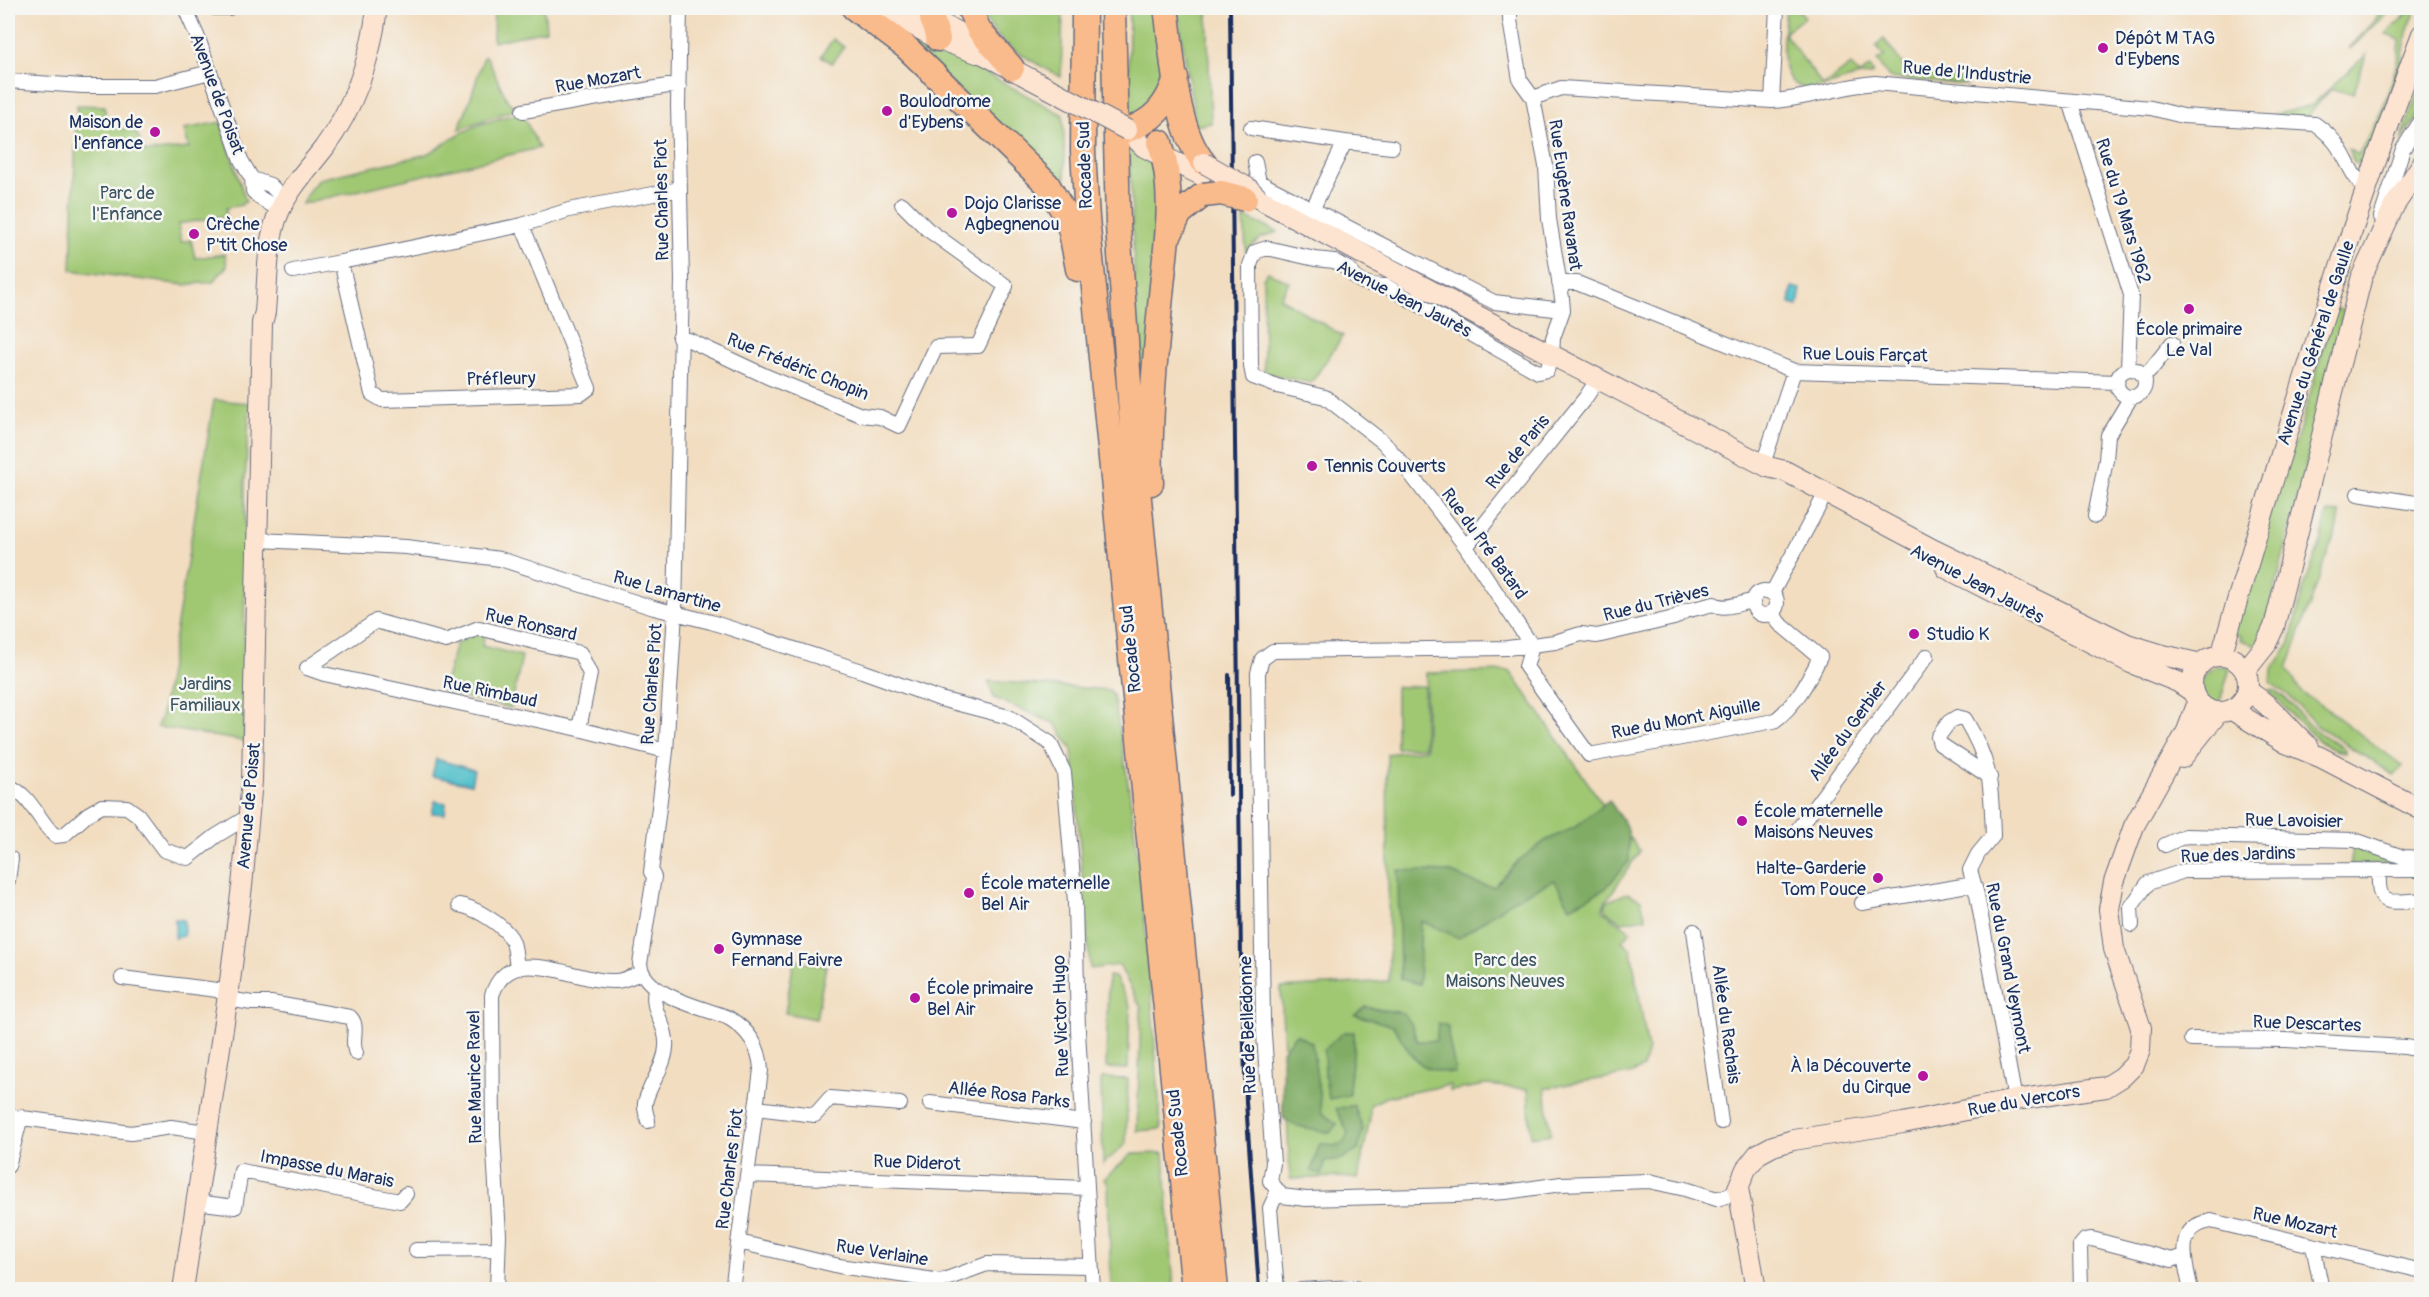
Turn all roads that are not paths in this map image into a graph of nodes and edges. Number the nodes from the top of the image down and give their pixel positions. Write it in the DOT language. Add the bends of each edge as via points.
graph roads {
  1 [pos="185,8"];
  2 [pos="215,8"];
  3 [pos="229,8"];
  4 [pos="377,8"];
  5 [pos="680,8"];
  6 [pos="854,8"];
  7 [pos="882,8"];
  8 [pos="910,8"];
  9 [pos="969,8"];
  10 [pos="1073,8"];
  11 [pos="1084,8"];
  12 [pos="1113,8"];
  13 [pos="1166,8"];
  14 [pos="1510,8"];
  15 [pos="1777,8"];
  16 [pos="935,22"];
  17 [pos="2421,34"];
  18 [pos="1012,68"];
  19 [pos="210,72"];
  20 [pos="1176,78"];
  21 [pos="8,81"];
  22 [pos="679,87"];
  23 [pos="1533,98"];
  24 [pos="2070,100"];
  25 [pos="1772,101"];
  26 [pos="523,111"];
  27 [pos="2421,119"];
  28 [pos="1251,128"];
  29 [pos="1127,130"];
  30 [pos="1345,142"];
  31 [pos="1392,147"];
  32 [pos="1162,150"];
  33 [pos="1083,151"];
  34 [pos="1256,162"];
  35 [pos="2421,164"];
  36 [pos="1203,178"];
  37 [pos="680,189"];
  38 [pos="2366,189"];
  39 [pos="1252,199"];
  40 [pos="279,203"];
  41 [pos="902,204"];
  42 [pos="1313,208"];
  43 [pos="522,225"];
  44 [pos="1168,239"];
  45 [pos="341,262"];
  46 [pos="292,271"];
  47 [pos="2362,276"];
  48 [pos="1558,283"];
  49 [pos="1563,310"];
  50 [pos="679,338"];
  51 [pos="2172,342"];
  52 [pos="1552,355"];
  53 [pos="2127,369"];
  54 [pos="1794,371"];
  55 [pos="2142,374"];
  56 [pos="1253,377"];
  57 [pos="1598,379"];
  58 [pos="2116,382"];
  59 [pos="2131,397"];
  60 [pos="1112,461"];
  61 [pos="1766,465"];
  62 [pos="2358,494"];
  63 [pos="1824,497"];
  64 [pos="2421,504"];
  65 [pos="2095,516"];
  66 [pos="258,540"];
  67 [pos="1466,547"];
  68 [pos="1146,581"];
  69 [pos="1772,593"];
  70 [pos="1753,601"];
  71 [pos="1772,612"];
  72 [pos="675,613"];
  73 [pos="1532,646"];
  74 [pos="1927,656"];
  75 [pos="2220,656"];
  76 [pos="2201,664"];
  77 [pos="307,668"];
  78 [pos="2245,671"];
  79 [pos="2248,691"];
  80 [pos="2195,697"];
  81 [pos="2225,711"];
  82 [pos="579,729"];
  83 [pos="1050,743"];
  84 [pos="666,751"];
  85 [pos="2320,757"];
  86 [pos="1990,777"];
  87 [pos="2158,784"];
  88 [pos="8,786"];
  89 [pos="2421,810"];
  90 [pos="249,816"];
  91 [pos="1798,829"];
  92 [pos="2165,845"];
  93 [pos="2421,858"];
  94 [pos="11,859"];
  95 [pos="2379,870"];
  96 [pos="2421,870"];
  97 [pos="8,881"];
  98 [pos="1974,884"];
  99 [pos="2421,900"];
  100 [pos="1862,903"];
  101 [pos="459,905"];
  102 [pos="2132,925"];
  103 [pos="1694,931"];
  104 [pos="517,967"];
  105 [pos="642,973"];
  106 [pos="122,978"];
  107 [pos="655,989"];
  108 [pos="227,997"];
  109 [pos="2191,1039"];
  110 [pos="2421,1050"];
  111 [pos="356,1053"];
  112 [pos="2015,1100"];
  113 [pos="930,1103"];
  114 [pos="900,1104"];
  115 [pos="756,1108"];
  116 [pos="14,1117"];
  117 [pos="648,1121"];
  118 [pos="1084,1122"];
  119 [pos="1721,1122"];
  120 [pos="206,1137"];
  121 [pos="8,1166"];
  122 [pos="747,1175"];
  123 [pos="1086,1188"];
  124 [pos="1738,1188"];
  125 [pos="1278,1191"];
  126 [pos="405,1194"];
  127 [pos="196,1202"];
  128 [pos="739,1242"];
  129 [pos="2313,1246"];
  130 [pos="498,1249"];
  131 [pos="416,1250"];
  132 [pos="2183,1256"];
  133 [pos="1091,1266"];
  134 [pos="2421,1271"];
  135 [pos="1354,1287"];
  136 [pos="183,1290"];
  137 [pos="497,1290"];
  138 [pos="732,1290"];
  139 [pos="1093,1290"];
  140 [pos="1194,1290"];
  141 [pos="1216,1290"];
  142 [pos="1277,1290"];
  143 [pos="1300,1290"];
  144 [pos="1756,1290"];
  145 [pos="2081,1290"];
  146 [pos="2191,1290"];
  147 [pos="2322,1290"];
  1 -- 19 [label="street, Avenue de Poisat"];
  2 -- 3 [label="street"];
  4 -- 40 [label="main road" via="361,78 346,114"];
  5 -- 22 [label="street, Rue Charles Piot"];
  6 -- 60 [label="highway" via="920,60 1032,167 1058,199 1071,232"];
  7 -- 16 [label="main road"];
  8 -- 16 [label="main road"];
  9 -- 18 [label="highway" via="979,30"];
  10 -- 33 [label="highway"];
  11 -- 33 [label="highway, Rocade Sud"];
  12 -- 68 [label="highway, Rocade Sud" via="1119,237"];
  13 -- 20 [label="highway"];
  14 -- 23 [label="street, Rue Eugène Ravanat" via="1520,80"];
  15 -- 25 [label="street"];
  16 -- 18 [label="main road"];
  17 -- 38 [label="main road, Avenue du Général de Gaulle"];
  18 -- 29 [label="main road, bridge"];
  19 -- 21 [label="street" via="155,86"];
  19 -- 40 [label="street, Avenue de Poisat" via="241,160 252,179 270,185"];
  20 -- 29 [label="highway" via="1169,99 1155,116"];
  20 -- 36 [label="highway" via="1183,126"];
  22 -- 26 [label="street, Rue Mozart"];
  22 -- 37 [label="street, Rue Charles Piot"];
  23 -- 25 [label="street, Rue de l'Industrie" via="1561,88"];
  23 -- 48 [label="street, Rue Eugène Ravanat" via="1546,166"];
  24 -- 25 [label="street, Rue de l'Industrie" via="1875,83"];
  24 -- 38 [label="street, Rue de l'Industrie" via="2151,108 2183,116 2315,124 2340,148 2356,180"];
  24 -- 53 [label="street, Rue du 19 Mars 1962" via="2131,295"];
  27 -- 47 [label="street" via="2403,149"];
  28 -- 30 [label="street"];
  29 -- 32 [label="main road" via="1144,134"];
  30 -- 31 [label="street"];
  30 -- 42 [label="street"];
  32 -- 36 [label="main road"];
  32 -- 44 [label="highway" via="1169,180"];
  33 -- 60 [label="highway, Rocade Sud"];
  34 -- 42 [label="street" via="1259,182"];
  35 -- 47 [label="main road, Avenue du Général de Gaulle" via="2394,206"];
  36 -- 39 [label="highway, bridge" via="1221,193"];
  36 -- 44 [label="highway"];
  37 -- 43 [label="street" via="569,210"];
  37 -- 50 [label="street, Rue Charles Piot"];
  38 -- 75 [label="main road, Avenue du Général de Gaulle" via="2312,351"];
  39 -- 52 [label="main road, Avenue Jean Jaurès"];
  40 -- 66 [label="main road, Avenue de Poisat" via="271,238 262,323"];
  41 -- 50 [label="street, Rue Frédéric Chopin" via="927,229 1006,286 978,346 936,347 899,426 880,417 861,415"];
  42 -- 49 [label="street" via="1494,302"];
  43 -- 45 [label="street"];
  43 -- 45 [label="street, Préfleury" via="589,388 581,394 382,400 372,394"];
  44 -- 68 [label="highway" via="1155,364 1150,465 1154,543"];
  45 -- 46 [label="street"];
  47 -- 78 [label="main road, Avenue du Général de Gaulle" via="2274,627"];
  48 -- 49 [label="street, Rue Eugène Ravanat"];
  48 -- 54 [label="street, Rue Louis Farçat" via="1579,284"];
  49 -- 52 [label="street" via="1553,338"];
  50 -- 72 [label="street, Rue Charles Piot"];
  51 -- 55 [label="street" via="2149,372"];
  52 -- 56 [label="street, Avenue Jean Jaurès" via="1547,370 1538,372 1386,286 1371,286 1334,261 1267,248 1255,252 1250,265"];
  52 -- 57 [label="main road, Avenue Jean Jaurès"];
  53 -- 55 [label="street"];
  53 -- 58 [label="street"];
  54 -- 58 [label="street, Rue Louis Farçat"];
  54 -- 61 [label="street"];
  55 -- 59 [label="street" via="2142,391"];
  56 -- 67 [label="street, Rue du Pré Batard" via="1325,397 1383,442"];
  57 -- 61 [label="main road, Avenue Jean Jaurès"];
  57 -- 67 [label="street, Rue de Paris"];
  58 -- 59 [label="street" via="2122,394"];
  59 -- 65 [label="street" via="2108,435"];
  60 -- 140 [label="highway, Rocade Sud"];
  61 -- 63 [label="main road, Avenue Jean Jaurès" via="1785,471"];
  62 -- 64 [label="street"];
  63 -- 69 [label="street"];
  63 -- 76 [label="main road, Avenue Jean Jaurès" via="2127,644"];
  63 -- 80 [label="main road, Avenue Jean Jaurès" via="1977,585 2131,663 2178,682"];
  66 -- 72 [label="street, Rue Lamartine" via="406,547 492,557"];
  66 -- 90 [label="main road, Avenue de Poisat"];
  67 -- 73 [label="street, Rue du Pré Batard"];
  68 -- 141 [label="highway, Rocade Sud"];
  69 -- 70 [label="street, Rue du Trièves" via="1760,592"];
  69 -- 71 [label="street" via="1777,603"];
  70 -- 71 [label="street" via="1758,613"];
  70 -- 73 [label="street, Rue du Trièves" via="1730,606 1714,604 1597,636 1581,634"];
  71 -- 73 [label="street, Rue du Mont Aiguille" via="1779,623 1820,657 1784,714 1774,721 1589,755 1526,667"];
  72 -- 83 [label="street, Rue Lamartine" via="940,699 1009,717"];
  72 -- 84 [label="street, Rue Charles Piot"];
  73 -- 125 [label="street, Rue de Belledonne" via="1273,651 1259,664 1263,1020 1273,1163 1270,1181"];
  74 -- 91 [label="street, Allée du Gerbier"];
  75 -- 76 [label="main road"];
  75 -- 78 [label="main road" via="2235,660"];
  76 -- 80 [label="main road" via="2193,677"];
  77 -- 82 [label="street, Rue Rimbaud"];
  77 -- 82 [label="street, Rue Ronsard" via="376,621 446,641 479,628 580,653 590,674"];
  78 -- 79 [label="main road"];
  79 -- 81 [label="main road" via="2242,702"];
  79 -- 85 [label="main road" via="2274,710"];
  80 -- 81 [label="main road" via="2207,710"];
  80 -- 87 [label="main road, Rue du Vercors" via="2187,731"];
  81 -- 85 [label="main road"];
  81 -- 87 [label="main road, Rue du Vercors"];
  82 -- 84 [label="street, Rue Rimbaud"];
  83 -- 118 [label="street, Rue Victor Hugo" via="1064,772 1076,902"];
  84 -- 105 [label="street, Rue Charles Piot"];
  85 -- 89 [label="main road"];
  86 -- 98 [label="street, Rue du Grand Veymont" via="1993,836 1970,870"];
  87 -- 112 [label="main road, Rue du Vercors" via="2134,826 2120,862 2109,909 2114,950 2141,1028 2140,1050 2134,1065 2106,1087"];
  88 -- 90 [label="street" via="26,799 55,836 64,835 102,806 127,807 138,814 164,850 188,858"];
  90 -- 108 [label="main road, Avenue de Poisat"];
  92 -- 93 [label="street, Rue Lavoisier" via="2185,837 2355,840 2403,857"];
  94 -- 97 [label="street"];
  95 -- 96 [label="street, Rue des Jardins"];
  95 -- 99 [label="street" via="2378,890 2386,900"];
  95 -- 102 [label="street, Rue des Jardins" via="2184,871 2148,883 2131,907"];
  98 -- 100 [label="street"];
  98 -- 112 [label="street, Rue du Grand Veymont"];
  101 -- 104 [label="street" via="476,909 510,937"];
  103 -- 119 [label="street, Allée du Rachais"];
  104 -- 105 [label="street" via="616,981"];
  104 -- 130 [label="street, Rue Maurice Ravel" via="500,979 492,995"];
  105 -- 107 [label="street, Rue Charles Piot"];
  106 -- 108 [label="street" via="217,990"];
  107 -- 115 [label="street, Rue Charles Piot" via="727,1017 749,1035 761,1063"];
  107 -- 117 [label="street" via="652,1002 667,1047 644,1105"];
  108 -- 111 [label="street" via="350,1017 355,1026"];
  108 -- 120 [label="main road, Avenue de Poisat"];
  109 -- 110 [label="street, Rue Descartes" via="2286,1040"];
  112 -- 124 [label="main road, Rue du Vercors" via="1773,1146 1758,1154"];
  113 -- 118 [label="street, Allée Rosa Parks"];
  114 -- 115 [label="street" via="830,1098 815,1115"];
  115 -- 122 [label="street, Rue Charles Piot"];
  116 -- 120 [label="street" via="131,1133 171,1127"];
  116 -- 121 [label="street"];
  118 -- 123 [label="street, Rue Victor Hugo"];
  120 -- 127 [label="main road, Avenue de Poisat"];
  122 -- 123 [label="street, Rue Diderot"];
  122 -- 128 [label="street, Rue Charles Piot"];
  123 -- 133 [label="street, Rue Victor Hugo"];
  124 -- 125 [label="street" via="1717,1199 1673,1180 1365,1199 1293,1198"];
  124 -- 144 [label="main road"];
  125 -- 142 [label="street" via="1270,1208"];
  126 -- 127 [label="street, Impasse du Marais" via="400,1201 241,1171 235,1207"];
  127 -- 136 [label="main road, Avenue de Poisat"];
  128 -- 133 [label="street, Rue Verlaine" via="839,1266 941,1281 987,1264"];
  128 -- 138 [label="street, Rue Charles Piot"];
  129 -- 132 [label="street, Rue Mozart" via="2211,1221 2197,1223 2188,1232"];
  129 -- 134 [label="street, Rue Mozart"];
  129 -- 147 [label="street"];
  130 -- 131 [label="street"];
  130 -- 137 [label="street, Rue Maurice Ravel"];
  132 -- 145 [label="street" via="2172,1260 2085,1240 2080,1246"];
  132 -- 146 [label="street"];
  133 -- 139 [label="street, Rue Victor Hugo"];
  135 -- 143 [label="street"];
}
